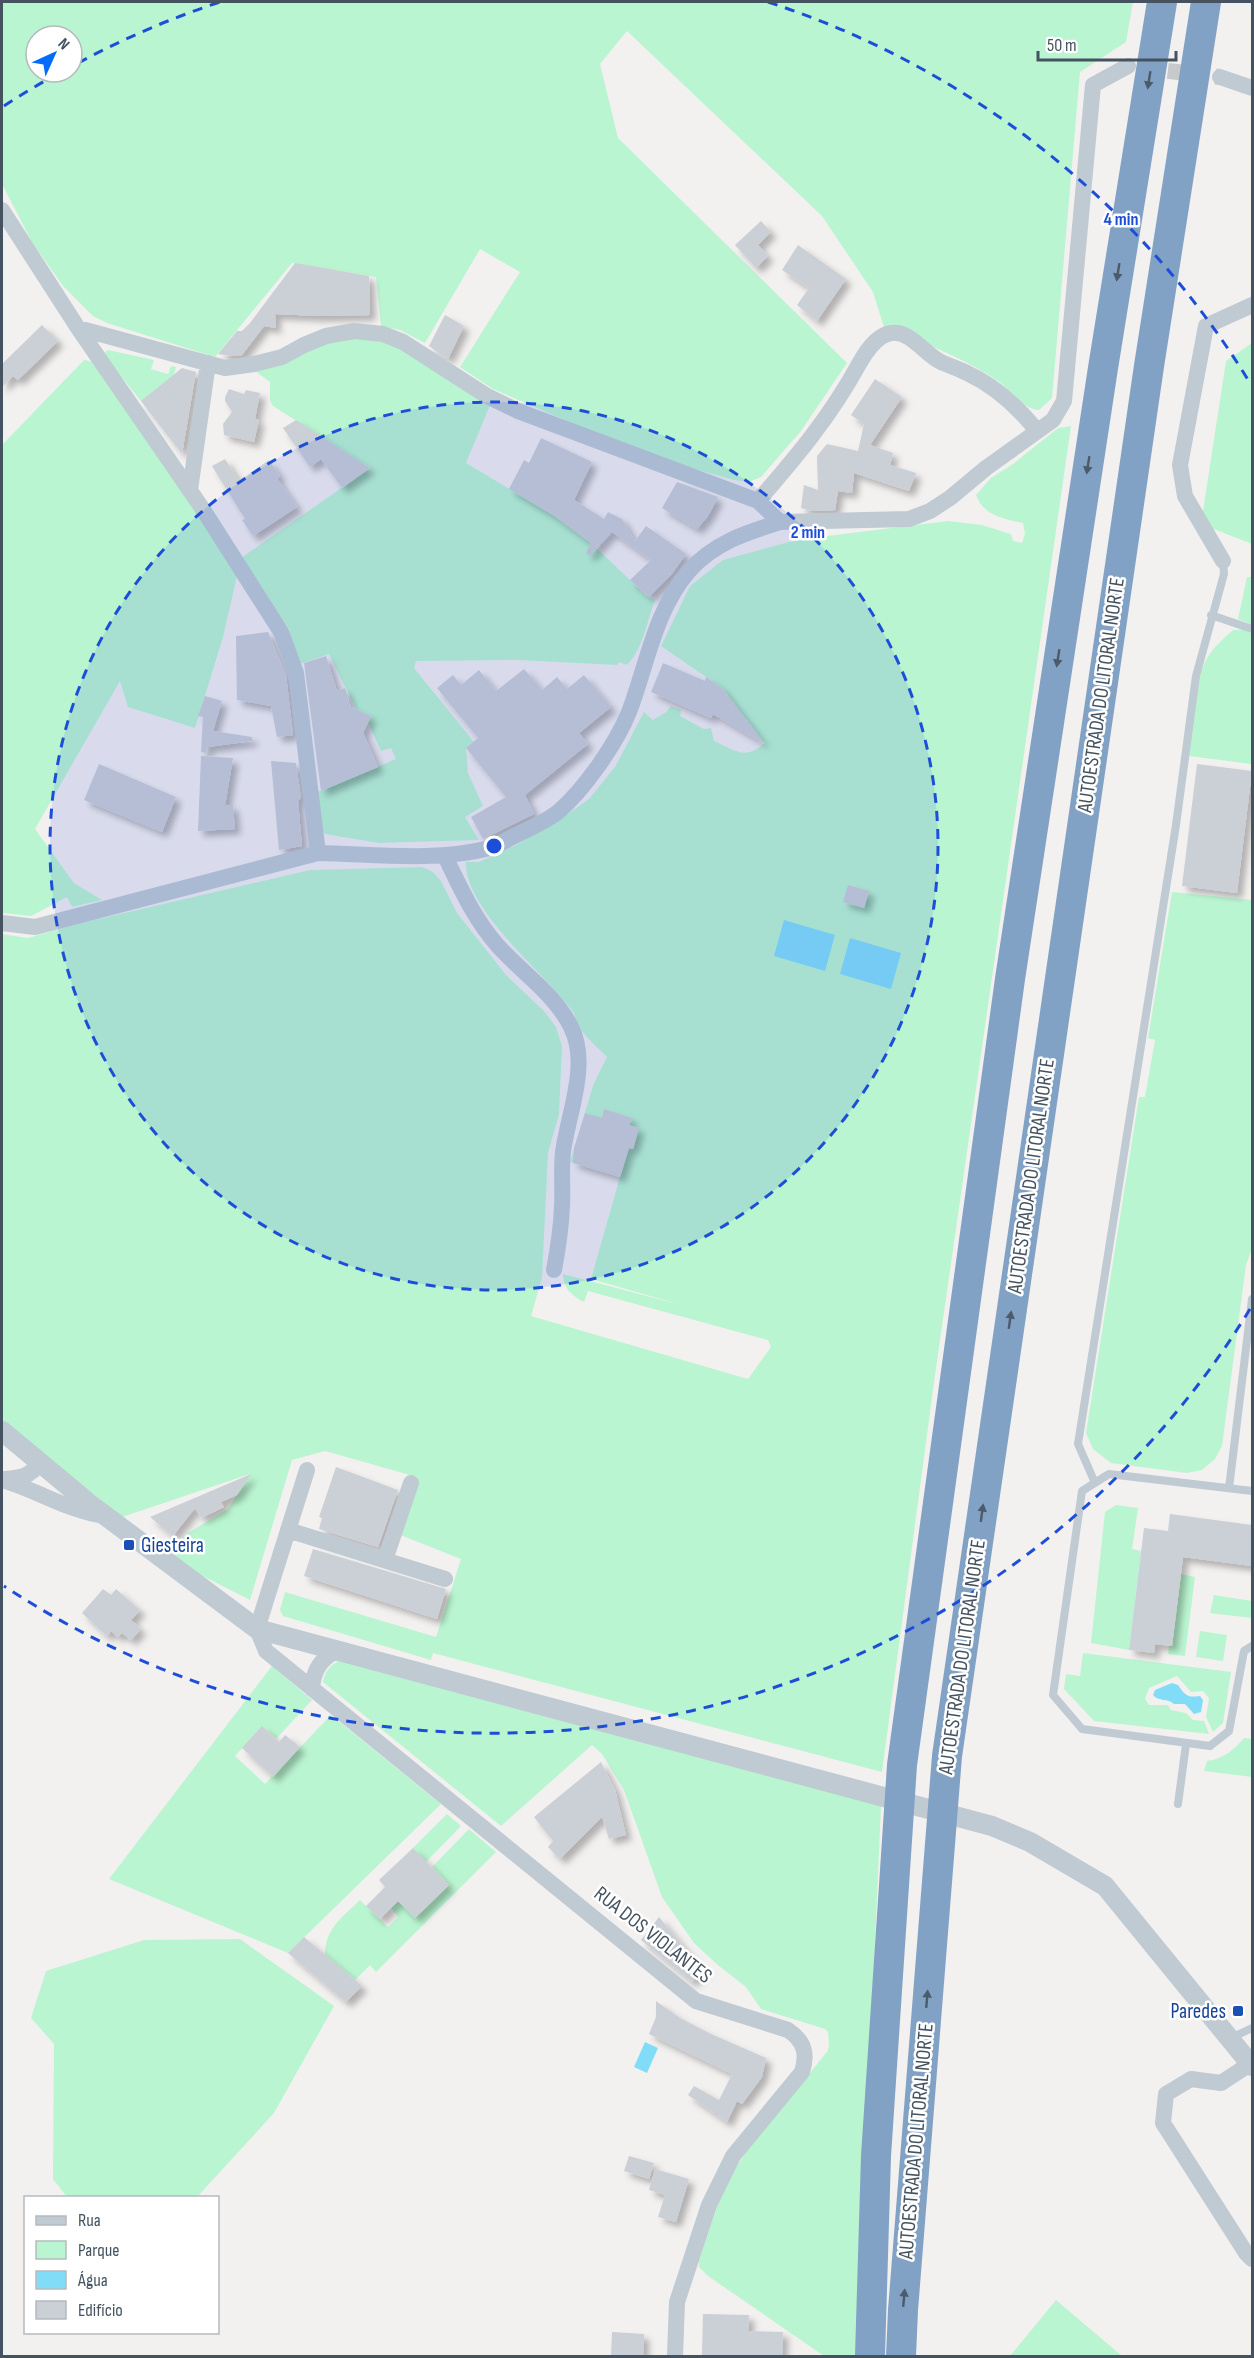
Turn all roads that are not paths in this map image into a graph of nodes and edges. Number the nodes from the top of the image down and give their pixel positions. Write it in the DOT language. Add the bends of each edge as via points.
graph roads {
  1 [pos="1162,2"];
  2 [pos="1206,2"];
  3 [pos="1128,66"];
  4 [pos="1221,77"];
  5 [pos="1252,88"];
  6 [pos="2,210"];
  7 [pos="1252,305"];
  8 [pos="78,328"];
  9 [pos="208,363"];
  10 [pos="1037,431"];
  11 [pos="190,490"];
  12 [pos="758,501"];
  13 [pos="780,522"];
  14 [pos="1223,561"];
  15 [pos="1211,615"];
  16 [pos="1252,629"];
  17 [pos="318,853"];
  18 [pos="445,856"];
  19 [pos="2,923"];
  20 [pos="554,1270"];
  21 [pos="1252,1299"];
  22 [pos="2,1431"];
  23 [pos="40,1463"];
  24 [pos="307,1470"];
  25 [pos="58,1478"];
  26 [pos="2,1479"];
  27 [pos="411,1483"];
  28 [pos="1095,1483"];
  29 [pos="1229,1488"];
  30 [pos="34,1491"];
  31 [pos="1252,1491"];
  32 [pos="105,1516"];
  33 [pos="288,1530"];
  34 [pos="385,1560"];
  35 [pos="445,1579"];
  36 [pos="257,1629"];
  37 [pos="1252,1646"];
  38 [pos="337,1651"];
  39 [pos="312,1689"];
  40 [pos="1186,1744"];
  41 [pos="1178,1804"];
  42 [pos="1252,2028"];
  43 [pos="1231,2038"];
  44 [pos="1251,2065"];
  45 [pos="1252,2259"];
  46 [pos="675,2356"];
  47 [pos="870,2356"];
  48 [pos="901,2356"];
  1 -- 47 [label="highway, AUTOESTRADA DO LITORAL NORTE, one-way" via="1013,956 902,1765 876,2156"];
  48 -- 2 [label="highway, AUTOESTRADA DO LITORAL NORTE, one-way" via="946,1756 1149,366"];
  3 -- 10 [label="street" via="1093,85 1064,401 1053,420"];
  4 -- 5 [label="street"];
  6 -- 8 [label="street"];
  7 -- 14 [label="street" via="1206,326 1180,465 1185,496"];
  8 -- 9 [label="street"];
  8 -- 11 [label="street"];
  9 -- 11 [label="street"];
  9 -- 12 [label="street" via="225,368 254,364 282,357 326,336 383,333 518,411"];
  10 -- 12 [label="street" via="1017,407 984,382 940,362 913,340 892,333 866,353 838,403"];
  10 -- 13 [label="street" via="950,498 909,519"];
  11 -- 17 [label="street" via="288,648 296,673"];
  12 -- 13 [label="street"];
  13 -- 18 [label="street" via="720,545 688,572 654,632 628,714 590,776 558,812 492,848"];
  14 -- 15 [label="lane" via="1224,574"];
  15 -- 16 [label="lane"];
  15 -- 28 [label="lane" via="1196,676 1078,1444"];
  17 -- 18 [label="street"];
  17 -- 19 [label="street" via="35,927"];
  18 -- 20 [label="street" via="476,917 496,944 555,1004 571,1027 577,1048 577,1082 564,1151"];
  21 -- 29 [label="lane"];
  22 -- 23 [label="street"];
  23 -- 25 [label="street"];
  23 -- 26 [label="street" via="24,1477"];
  24 -- 33 [label="street"];
  25 -- 30 [label="street" via="45,1490"];
  25 -- 32 [label="street"];
  26 -- 30 [label="street"];
  27 -- 34 [label="street"];
  28 -- 29 [label="lane" via="1109,1474"];
  28 -- 40 [label="lane" via="1083,1491 1053,1695 1082,1729"];
  29 -- 31 [label="lane"];
  30 -- 32 [label="street" via="78,1510"];
  32 -- 36 [label="street"];
  33 -- 34 [label="street"];
  33 -- 36 [label="street"];
  34 -- 35 [label="street"];
  36 -- 38 [label="street"];
  36 -- 39 [label="street, RUA DOS VIOLANTES" via="266,1651"];
  37 -- 40 [label="lane" via="1244,1651 1229,1731 1210,1746"];
  38 -- 39 [label="street" via="320,1664"];
  38 -- 43 [label="street" via="992,1826 1030,1842 1105,1886"];
  39 -- 46 [label="street, RUA DOS VIOLANTES" via="696,2001 788,2030 803,2046 806,2059 802,2072 732,2156 709,2205 677,2302"];
  40 -- 41 [label="lane"];
  42 -- 43 [label="lane"];
  43 -- 44 [label="street"];
  44 -- 45 [label="street" via="1221,2083 1191,2079 1166,2094 1163,2123"];
}
